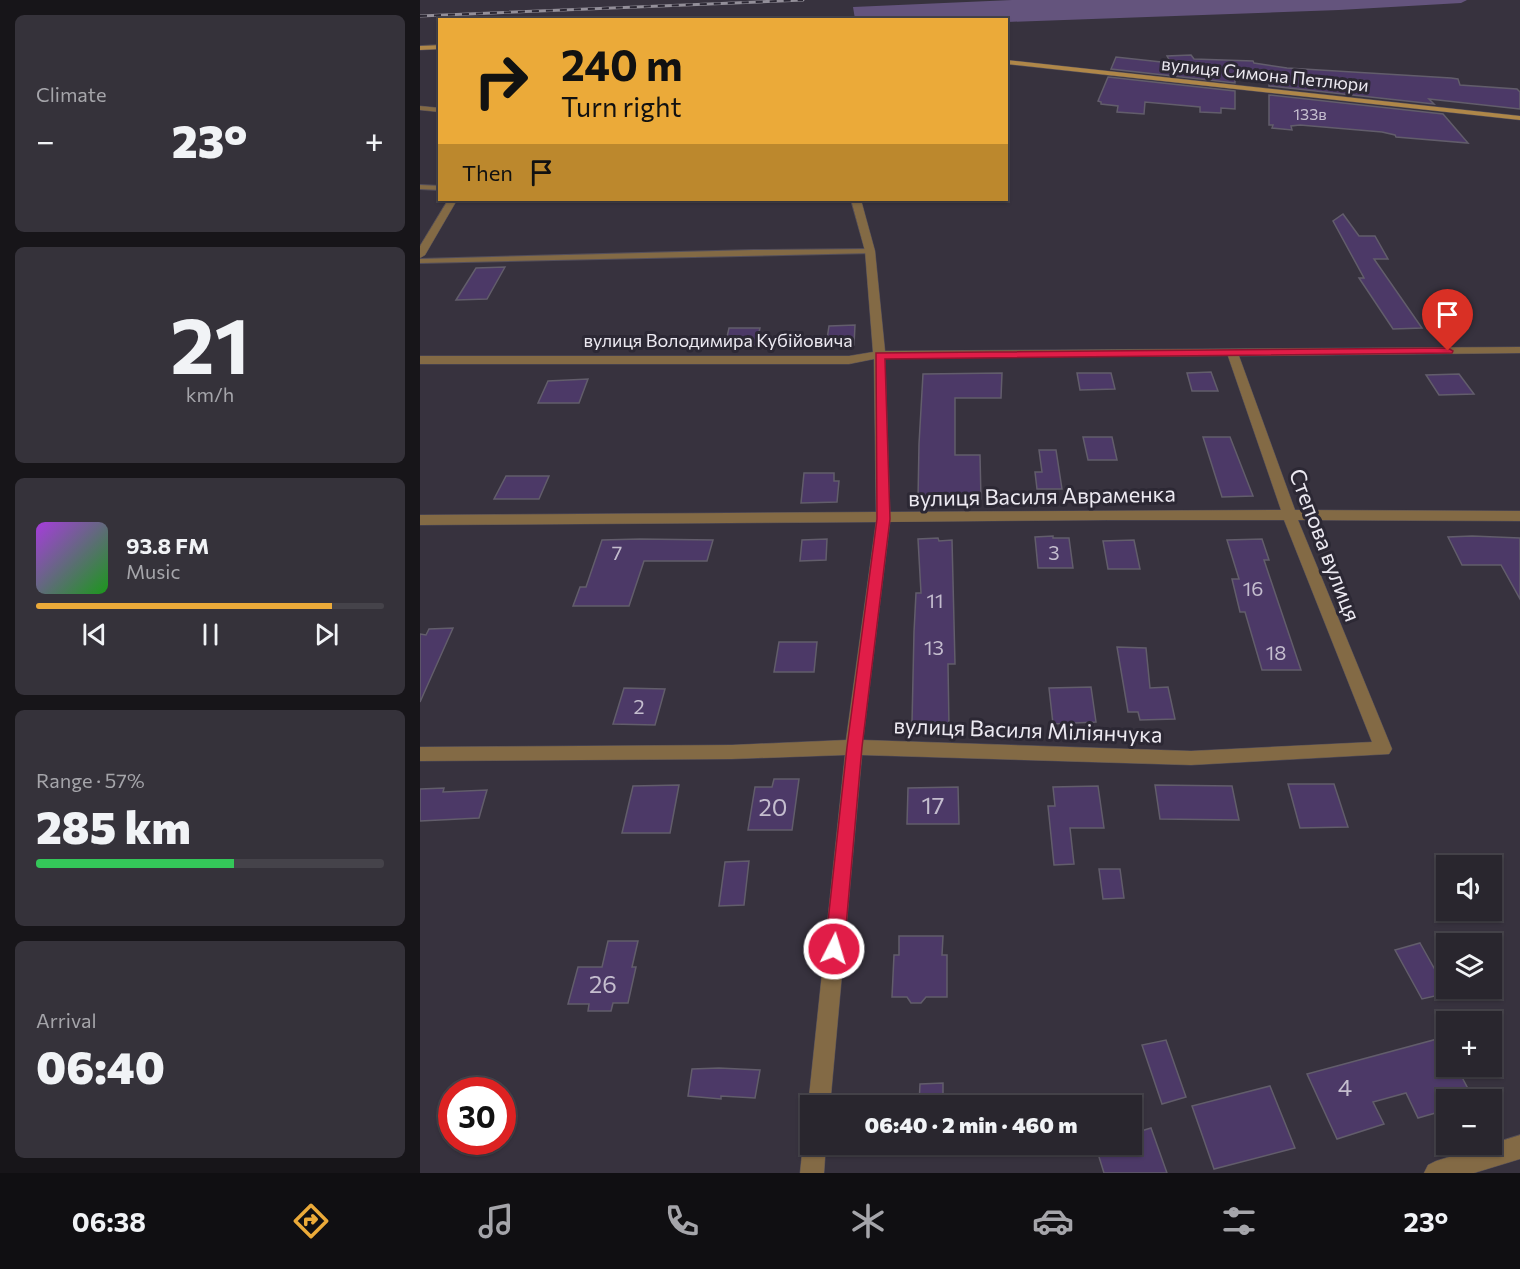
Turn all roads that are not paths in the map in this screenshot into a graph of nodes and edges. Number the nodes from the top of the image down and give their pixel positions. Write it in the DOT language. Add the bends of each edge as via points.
graph roads {
  1 [pos="438,47"];
  2 [pos="420,48"];
  3 [pos="1008,62"];
  4 [pos="420,108"];
  5 [pos="438,110"];
  6 [pos="1520,118"];
  7 [pos="420,187"];
  8 [pos="438,188"];
  9 [pos="451,201"];
  10 [pos="856,201"];
  11 [pos="870,251"];
  12 [pos="420,255"];
  13 [pos="420,261"];
  14 [pos="1520,350"];
  15 [pos="1233,354"];
  16 [pos="879,356"];
  17 [pos="420,360"];
  18 [pos="1289,514"];
  19 [pos="1520,516"];
  20 [pos="883,519"];
  21 [pos="420,520"];
  22 [pos="854,747"];
  23 [pos="1383,749"];
  24 [pos="420,754"];
  25 [pos="820,1095"];
  26 [pos="1520,1147"];
  27 [pos="814,1155"];
  28 [pos="812,1173"];
  29 [pos="1436,1173"];
  1 -- 2 [label="street"];
  3 -- 6 [label="street, вулиця Симона Петлюри"];
  4 -- 5 [label="street"];
  7 -- 8 [label="lane"];
  9 -- 12 [label="street"];
  10 -- 11 [label="street"];
  11 -- 13 [label="lane"];
  11 -- 16 [label="street"];
  14 -- 15 [label="street, вулиця Володимира Кубійовича"];
  15 -- 16 [label="street, вулиця Володимира Кубійовича"];
  15 -- 18 [label="street, Степова вулиця"];
  16 -- 17 [label="street, вулиця Володимира Кубійовича" via="849,360"];
  16 -- 20 [label="street"];
  18 -- 19 [label="street, вулиця Василя Авраменка"];
  18 -- 20 [label="street, вулиця Василя Авраменка"];
  18 -- 23 [label="street, Степова вулиця"];
  20 -- 21 [label="street, вулиця Василя Авраменка"];
  20 -- 22 [label="street"];
  22 -- 23 [label="street, вулиця Василя Міліянчука" via="1191,758"];
  22 -- 24 [label="street, вулиця Василя Міліянчука" via="732,752"];
  22 -- 25 [label="street"];
  26 -- 29 [label="street"];
  27 -- 28 [label="street"];
}
